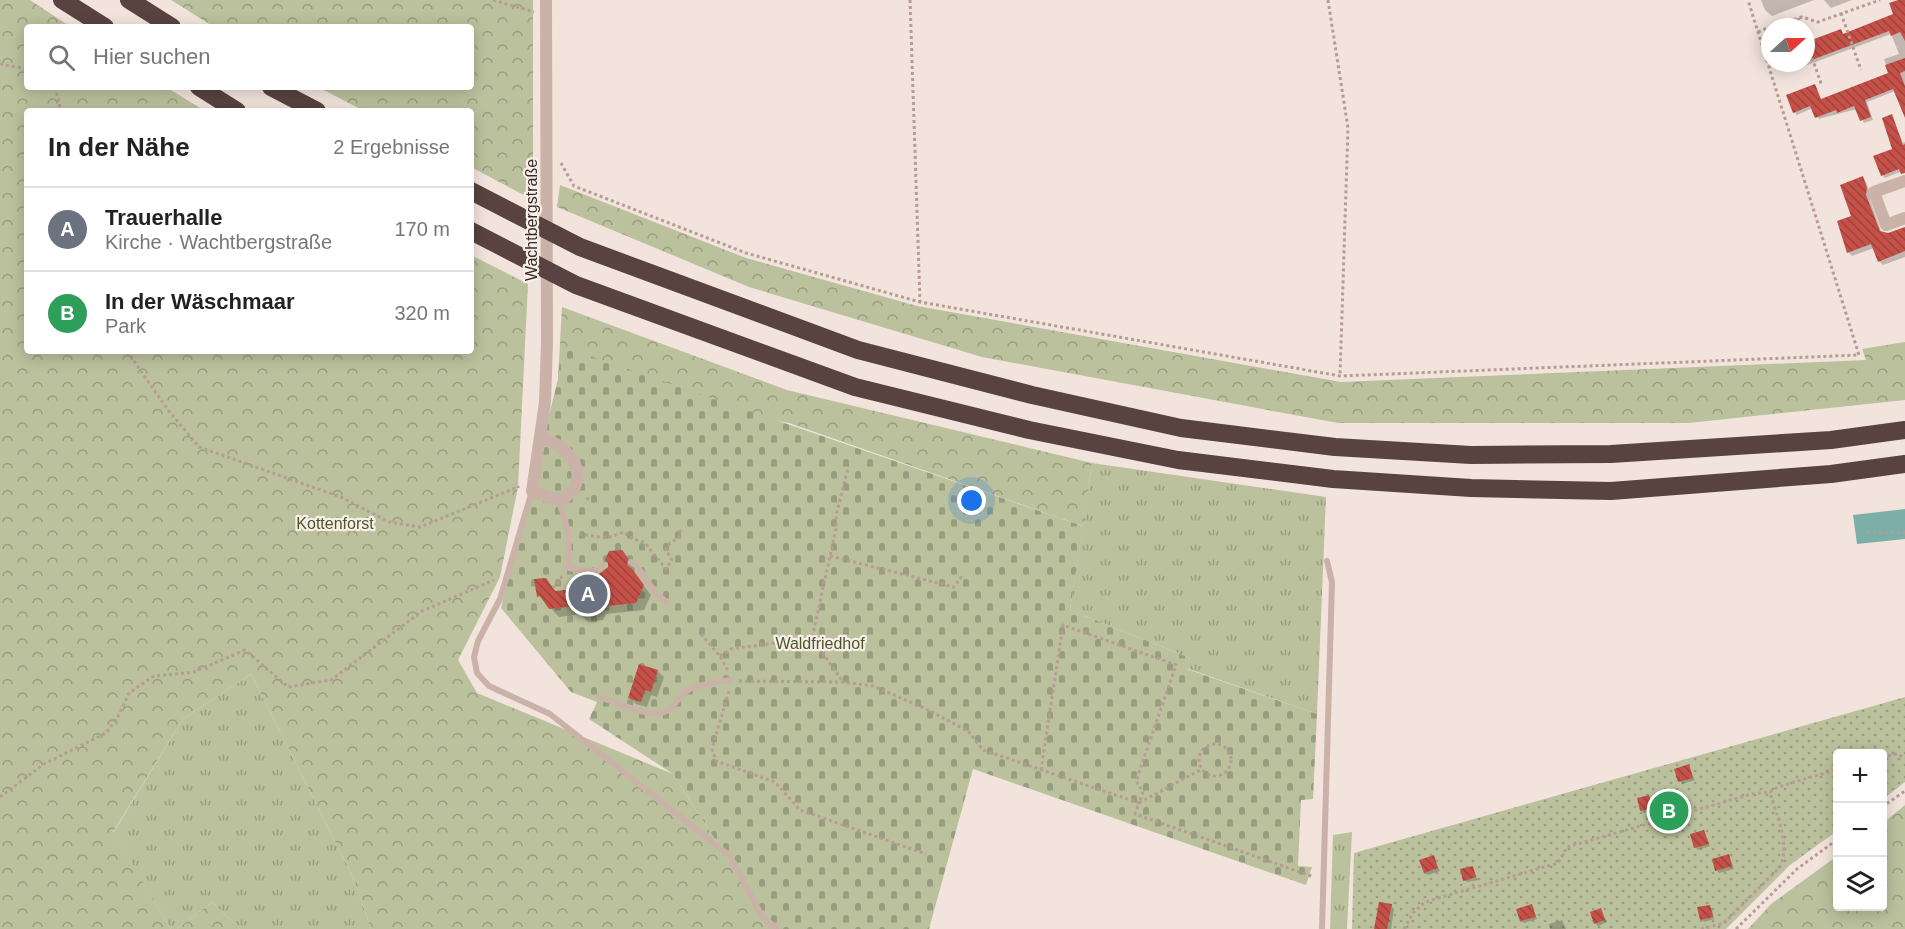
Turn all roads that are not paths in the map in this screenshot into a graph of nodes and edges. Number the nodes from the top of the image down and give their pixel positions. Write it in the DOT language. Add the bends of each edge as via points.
graph roads {
  1 [pos="62,0"];
  2 [pos="129,0"];
  3 [pos="546,0"];
  4 [pos="100,24"];
  5 [pos="167,24"];
  6 [pos="204,90"];
  7 [pos="277,90"];
  8 [pos="232,108"];
  9 [pos="311,108"];
  10 [pos="1905,181"];
  11 [pos="474,193"];
  12 [pos="1905,218"];
  13 [pos="474,233"];
  14 [pos="1905,430"];
  15 [pos="540,439"];
  16 [pos="1905,464"];
  17 [pos="532,491"];
  18 [pos="559,501"];
  19 [pos="1327,561"];
  20 [pos="631,562"];
  21 [pos="603,565"];
  22 [pos="666,602"];
  23 [pos="730,680"];
  24 [pos="599,697"];
  25 [pos="777,929"];
  26 [pos="1322,929"];
  1 -- 4 [label="highway"];
  2 -- 5 [label="highway"];
  3 -- 15 [label="street, Wachtbergstraße" via="548,343"];
  6 -- 8 [label="highway"];
  7 -- 9 [label="highway"];
  10 -- 12 [label="street" via="1874,192 1886,225"];
  11 -- 14 [label="highway" via="580,247 858,350 1181,428 1335,447 1471,455 1611,454 1831,440"];
  13 -- 16 [label="highway" via="576,285 855,387 1029,430 1178,460 1333,479 1471,488 1611,491 1831,474"];
  15 -- 17 [label="street, Wachtbergstraße"];
  15 -- 18 [label="street" via="554,442 565,451 579,476 570,496"];
  17 -- 18 [label="street"];
  17 -- 25 [label="lane, Wachtbergstraße" via="500,599 478,641 474,657 477,673 489,686 550,714 730,856 762,916"];
  18 -- 21 [label="lane" via="568,531 569,568 592,572"];
  19 -- 26 [label="lane" via="1332,582"];
  20 -- 22 [label="lane"];
  23 -- 24 [label="lane" via="692,688 672,708 657,713"];
}
